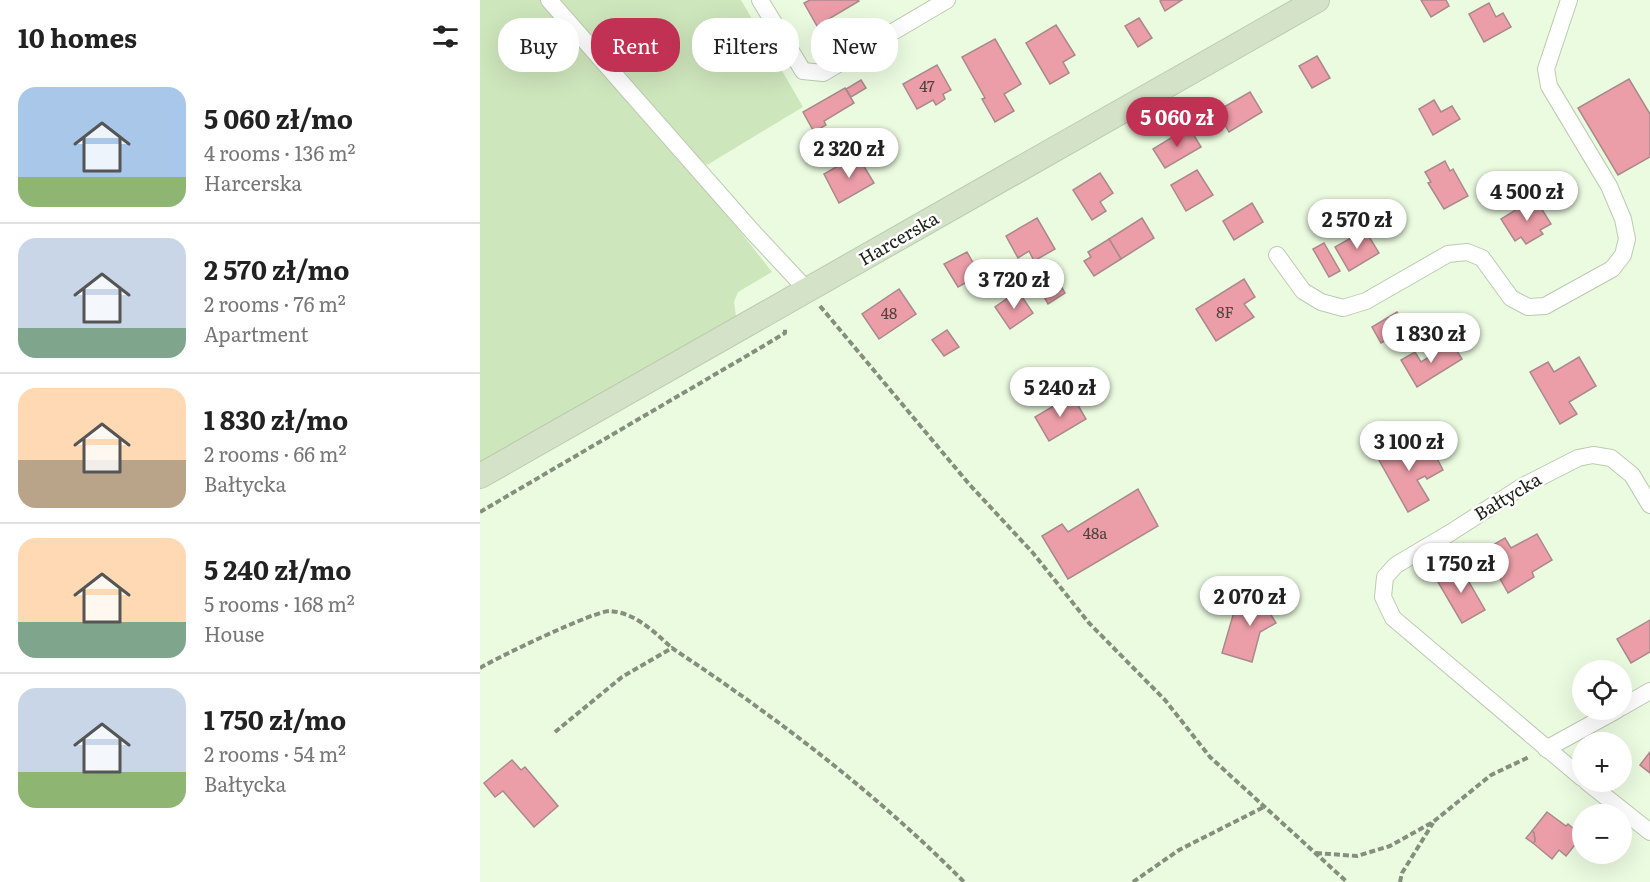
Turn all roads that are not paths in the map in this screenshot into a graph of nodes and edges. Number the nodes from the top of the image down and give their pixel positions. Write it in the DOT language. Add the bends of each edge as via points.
graph roads {
  1 [pos="549,0"];
  2 [pos="760,0"];
  3 [pos="947,0"];
  4 [pos="1317,0"];
  5 [pos="1569,0"];
  6 [pos="1277,255"];
  7 [pos="807,290"];
  8 [pos="480,476"];
  9 [pos="1650,505"];
  10 [pos="1650,691"];
  11 [pos="1632,701"];
  12 [pos="1599,720"];
  13 [pos="1546,749"];
  14 [pos="1572,770"];
  15 [pos="1600,792"];
  16 [pos="1650,832"];
  1 -- 7 [label="street"];
  2 -- 3 [label="street" via="803,71 823,73"];
  4 -- 7 [label="street, Harcerska"];
  5 -- 6 [label="street" via="1546,69 1549,86 1609,186 1623,219 1627,239 1623,255 1612,269 1545,306 1527,307 1512,298 1482,258 1467,252 1448,254 1366,301 1343,308 1321,302 1303,291"];
  7 -- 8 [label="street, Harcerska"];
  9 -- 13 [label="street, Bałtycka" via="1632,475 1611,458 1578,458 1523,486 1396,565 1385,578 1383,597 1393,618"];
  10 -- 11 [label="street"];
  12 -- 13 [label="street"];
  13 -- 14 [label="street, Bałtycka"];
  15 -- 16 [label="street"];
}
